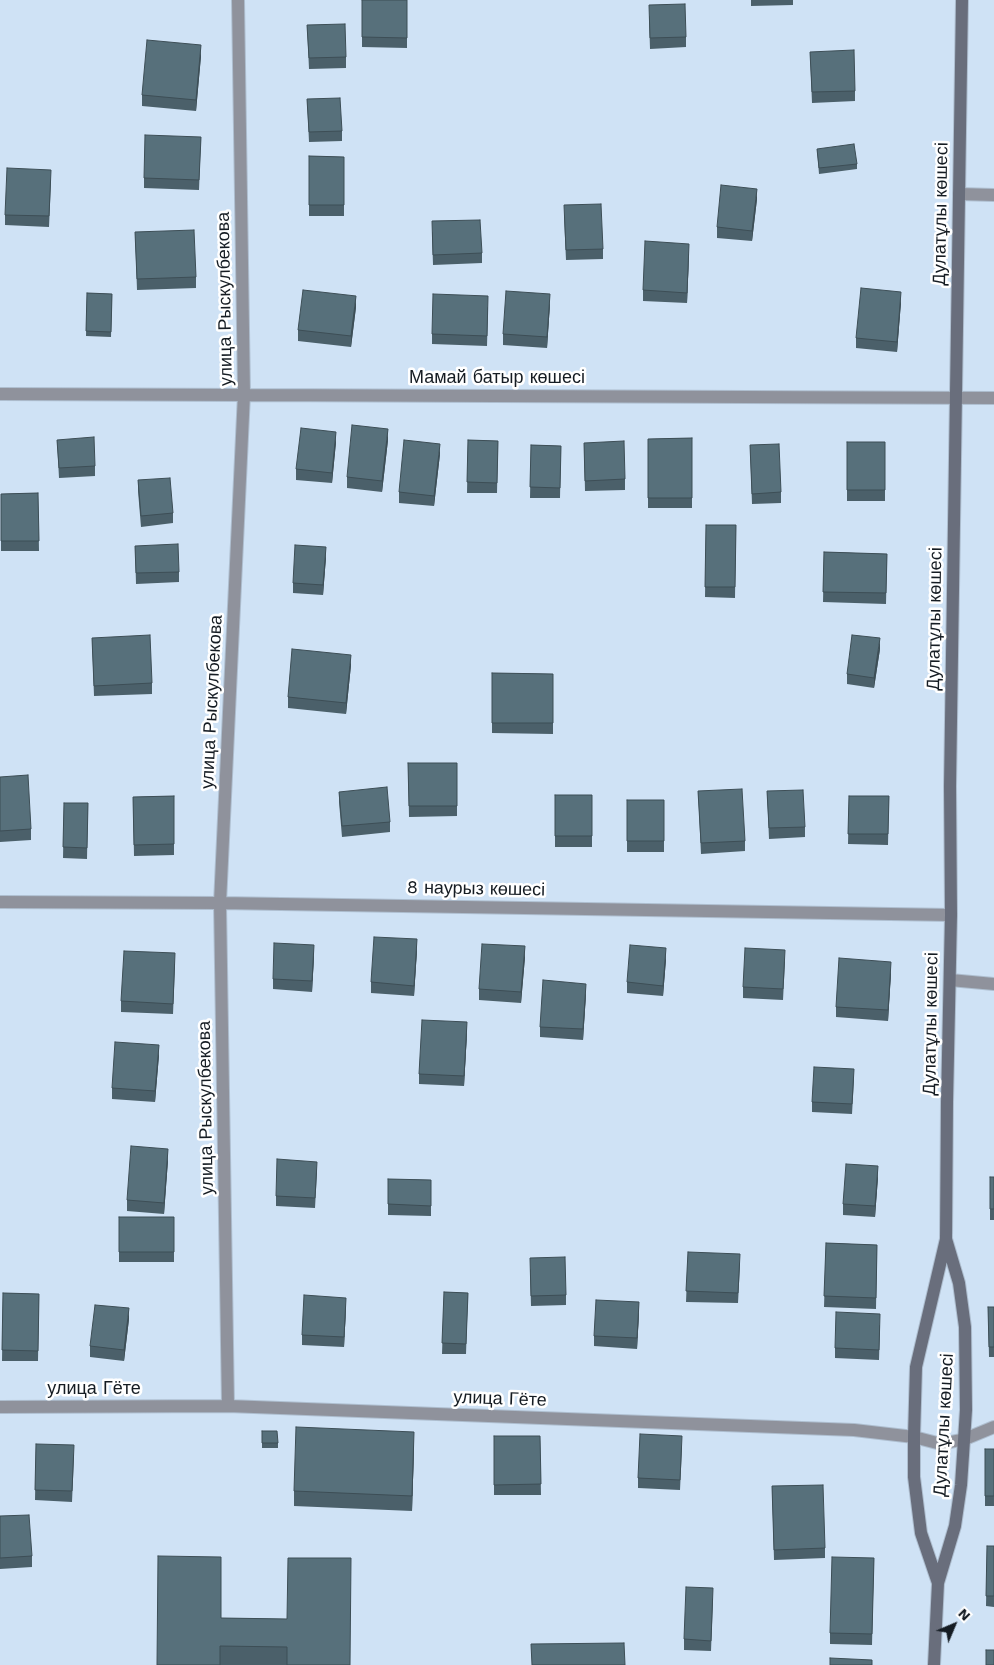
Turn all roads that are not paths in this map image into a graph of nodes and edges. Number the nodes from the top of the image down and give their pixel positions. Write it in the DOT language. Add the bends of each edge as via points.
graph roads {
  1 [pos="238,0"];
  2 [pos="962,0"];
  3 [pos="959,194"];
  4 [pos="994,195"];
  5 [pos="0,394"];
  6 [pos="244,394"];
  7 [pos="956,398"];
  8 [pos="994,398"];
  9 [pos="0,902"];
  10 [pos="220,903"];
  11 [pos="951,915"];
  12 [pos="950,980"];
  13 [pos="994,984"];
  14 [pos="946,1239"];
  15 [pos="228,1406"];
  16 [pos="0,1407"];
  17 [pos="994,1427"];
  18 [pos="914,1437"];
  19 [pos="965,1439"];
  20 [pos="938,1583"];
  21 [pos="934,1665"];
  1 -- 6 [label="street, улица Рыскулбекова"];
  2 -- 3 [label="street, Дулатұлы көшесі"];
  3 -- 4 [label="street"];
  3 -- 7 [label="street, Дулатұлы көшесі"];
  5 -- 6 [label="street, Мамай батыр көшесі"];
  6 -- 7 [label="street, Мамай батыр көшесі"];
  6 -- 10 [label="street, улица Рыскулбекова"];
  7 -- 8 [label="street, Мамай батыр көшесі"];
  7 -- 11 [label="street, Дулатұлы көшесі"];
  9 -- 10 [label="street, 8 наурыз көшесі"];
  10 -- 11 [label="street, 8 наурыз көшесі"];
  10 -- 15 [label="street, улица Рыскулбекова"];
  11 -- 12 [label="street, Дулатұлы көшесі"];
  12 -- 13 [label="street"];
  12 -- 14 [label="street, Дулатұлы көшесі"];
  14 -- 18 [label="street, Дулатұлы көшесі" via="916,1367"];
  14 -- 19 [label="street, Дулатұлы көшесі" via="959,1283 965,1327"];
  15 -- 16 [label="street, улица Гёте"];
  15 -- 18 [label="street, улица Гёте" via="854,1430"];
  17 -- 19 [label="street, улица Гёте"];
  18 -- 19 [label="street, улица Гёте" via="941,1444"];
  18 -- 20 [label="street, Дулатұлы көшесі" via="914,1477 921,1533"];
  19 -- 20 [label="street, Дулатұлы көшесі" via="955,1526"];
  20 -- 21 [label="street, Дулатұлы көшесі"];
}
